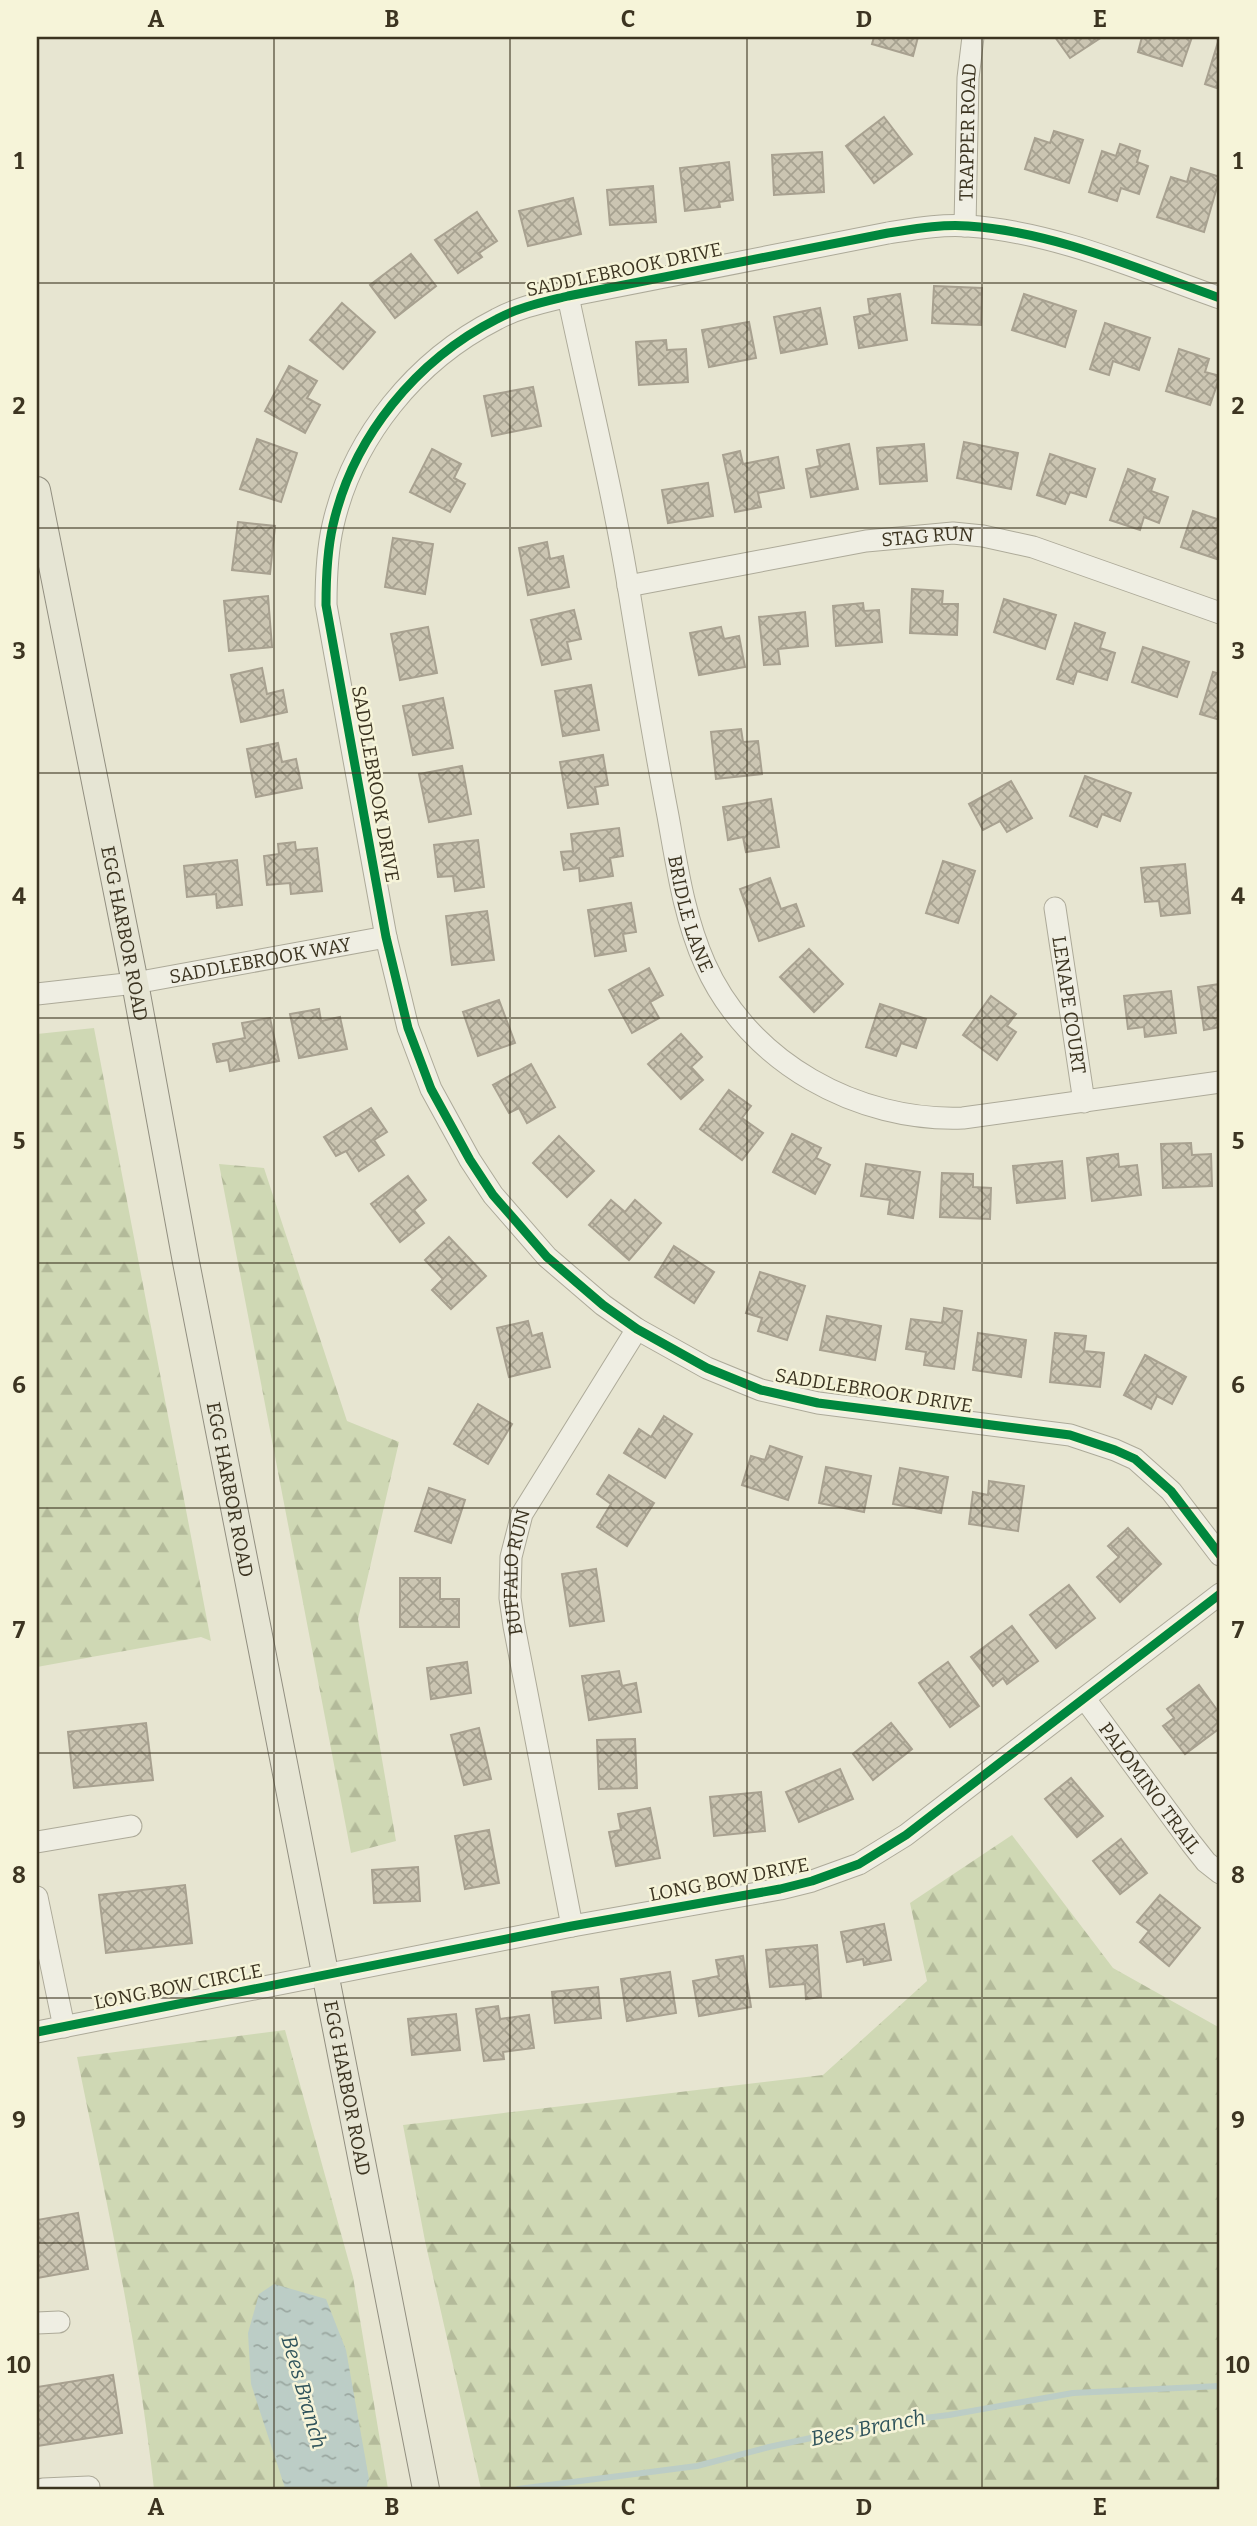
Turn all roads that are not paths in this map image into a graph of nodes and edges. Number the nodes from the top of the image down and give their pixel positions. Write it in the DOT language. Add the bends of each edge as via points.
graph roads {
  1 [pos="973,37"];
  2 [pos="965,226"];
  3 [pos="568,296"];
  4 [pos="1220,298"];
  5 [pos="37,490"];
  6 [pos="628,586"];
  7 [pos="1220,613"];
  8 [pos="1055,908"];
  9 [pos="386,937"];
  10 [pos="135,983"];
  11 [pos="37,994"];
  12 [pos="1220,1082"];
  13 [pos="1084,1102"];
  14 [pos="637,1329"];
  15 [pos="1220,1555"];
  16 [pos="1220,1594"];
  17 [pos="1085,1699"];
  18 [pos="131,1826"];
  19 [pos="37,1842"];
  20 [pos="1220,1873"];
  21 [pos="37,1897"];
  22 [pos="572,1926"];
  23 [pos="326,1975"];
  24 [pos="64,2027"];
  25 [pos="37,2032"];
  26 [pos="59,2322"];
  27 [pos="37,2323"];
  28 [pos="89,2487"];
  29 [pos="43,2489"];
  30 [pos="426,2489"];
  1 -- 2 [label="street, TRAPPER ROAD"];
  2 -- 3 [label="street, SADDLEBROOK DRIVE" via="888,233"];
  2 -- 4 [label="street, SADDLEBROOK DRIVE" via="1042,237"];
  3 -- 6 [label="street, BRIDLE LANE"];
  3 -- 9 [label="street, SADDLEBROOK DRIVE" via="529,306 478,329 404,389 352,467 333,525 326,605"];
  5 -- 10 [label="main road, EGG HARBOR ROAD"];
  6 -- 7 [label="street, STAG RUN" via="866,541 953,533 1033,547"];
  6 -- 13 [label="street, BRIDLE LANE" via="682,896 706,966 737,1016 804,1076 889,1112 962,1118"];
  8 -- 13 [label="street, LENAPE COURT"];
  9 -- 10 [label="street, SADDLEBROOK WAY"];
  9 -- 14 [label="street, SADDLEBROOK DRIVE" via="419,1062 493,1195 547,1257"];
  10 -- 11 [label="street, SADDLEBROOK WAY"];
  10 -- 23 [label="main road, EGG HARBOR ROAD"];
  12 -- 13 [label="street, BRIDLE LANE"];
  14 -- 15 [label="street, SADDLEBROOK DRIVE" via="707,1368 789,1398 1070,1435 1104,1445 1155,1474"];
  14 -- 22 [label="street, BUFFALO RUN" via="527,1506 511,1558 514,1626"];
  16 -- 17 [label="street, LONG BOW DRIVE"];
  17 -- 20 [label="street, PALOMINO TRAIL" via="1206,1863"];
  17 -- 22 [label="street, LONG BOW DRIVE" via="906,1835 859,1864 780,1889"];
  18 -- 19 [label="street"];
  21 -- 24 [label="street"];
  22 -- 23 [label="street, LONG BOW DRIVE"];
  23 -- 24 [label="street, LONG BOW CIRCLE"];
  23 -- 30 [label="main road, EGG HARBOR ROAD"];
  24 -- 25 [label="street, LONG BOW CIRCLE"];
  26 -- 27 [label="street"];
  28 -- 29 [label="street"];
}
